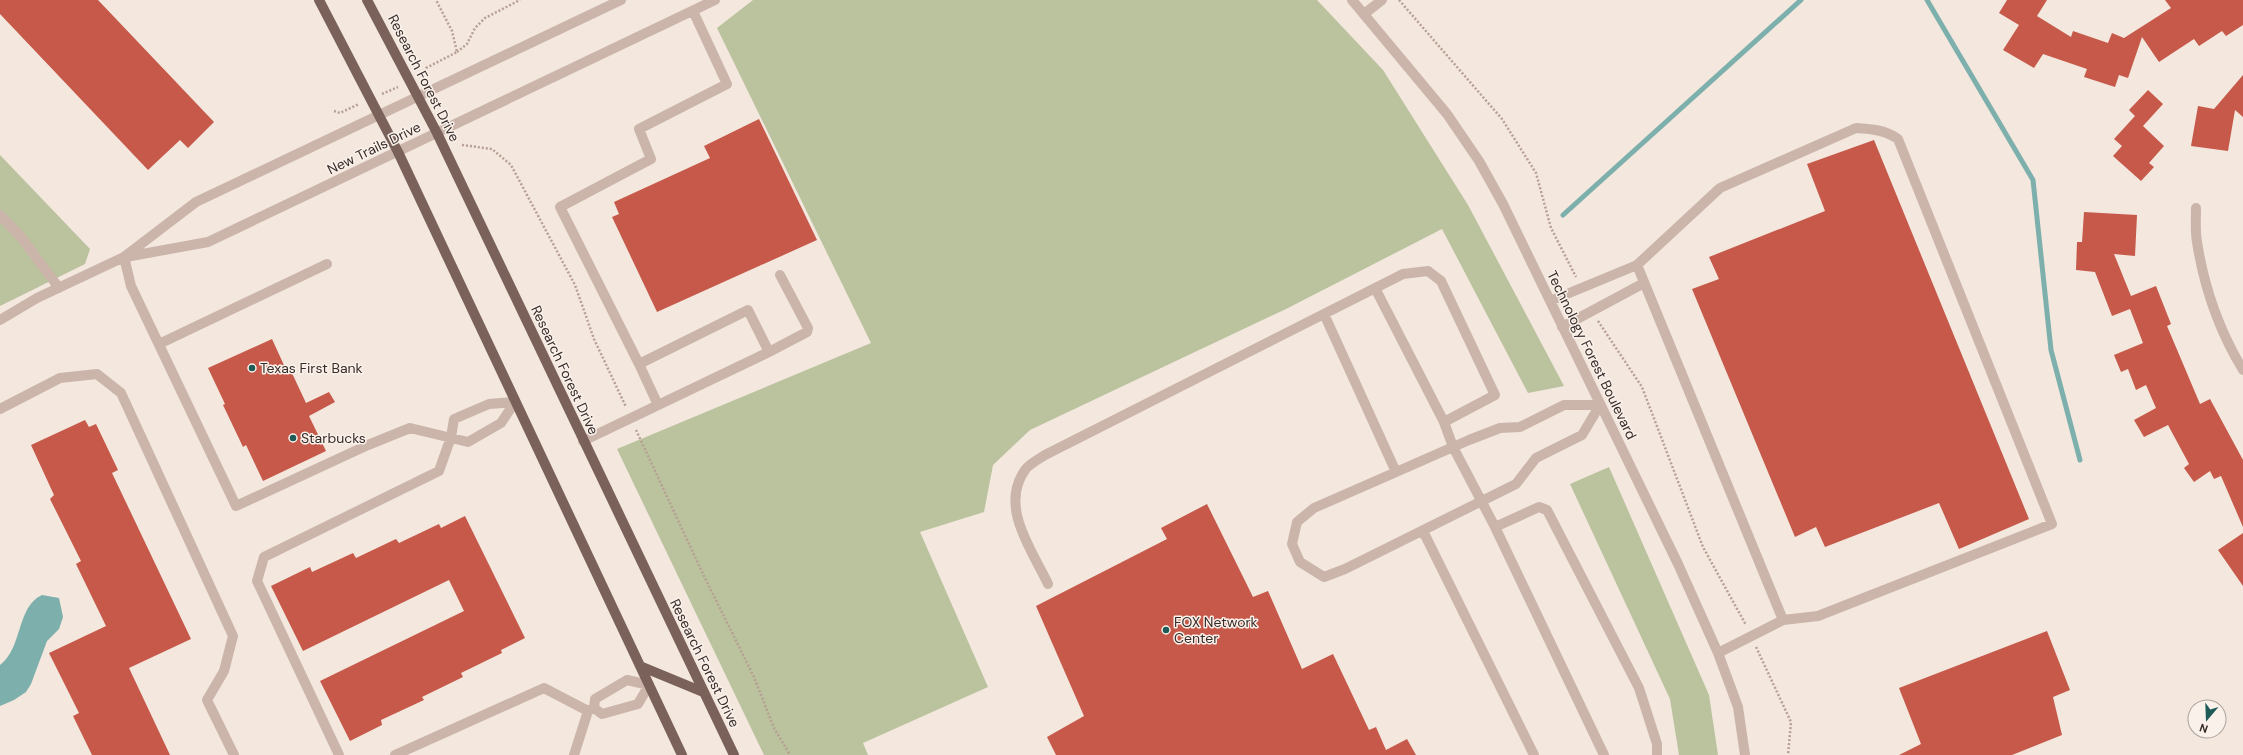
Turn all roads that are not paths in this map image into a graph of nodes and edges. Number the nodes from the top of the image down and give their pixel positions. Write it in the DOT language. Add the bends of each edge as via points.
graph roads {
  1 [pos="319,0"];
  2 [pos="367,0"];
  3 [pos="621,0"];
  4 [pos="715,0"];
  5 [pos="1352,0"];
  6 [pos="1382,0"];
  7 [pos="693,11"];
  8 [pos="1364,14"];
  9 [pos="418,97"];
  10 [pos="379,115"];
  11 [pos="437,133"];
  12 [pos="398,152"];
  13 [pos="2196,208"];
  14 [pos="0,215"];
  15 [pos="124,257"];
  16 [pos="327,264"];
  17 [pos="1637,265"];
  18 [pos="780,275"];
  19 [pos="1644,283"];
  20 [pos="59,288"];
  21 [pos="1375,288"];
  22 [pos="1550,301"];
  23 [pos="1324,314"];
  24 [pos="0,320"];
  25 [pos="1562,327"];
  26 [pos="159,344"];
  27 [pos="769,352"];
  28 [pos="639,364"];
  29 [pos="2243,370"];
  30 [pos="515,402"];
  31 [pos="658,405"];
  32 [pos="1600,405"];
  33 [pos="0,409"];
  34 [pos="1444,422"];
  35 [pos="451,437"];
  36 [pos="583,441"];
  37 [pos="1453,447"];
  38 [pos="1396,472"];
  39 [pos="1482,501"];
  40 [pos="1495,527"];
  41 [pos="1423,531"];
  42 [pos="1048,584"];
  43 [pos="1783,620"];
  44 [pos="1718,653"];
  45 [pos="640,666"];
  46 [pos="649,685"];
  47 [pos="703,692"];
  48 [pos="591,709"];
  49 [pos="234,755"];
  50 [pos="339,755"];
  51 [pos="395,755"];
  52 [pos="574,755"];
  53 [pos="682,755"];
  54 [pos="734,755"];
  55 [pos="1534,755"];
  56 [pos="1604,755"];
  57 [pos="1657,755"];
  58 [pos="1745,755"];
  1 -- 10 [label="main road"];
  2 -- 9 [label="main road, Research Forest Drive"];
  3 -- 9 [label="street, New Trails Drive"];
  4 -- 7 [label="street, New Trails Drive"];
  5 -- 8 [label="street, Technology Forest Boulevard"];
  6 -- 8 [label="street"];
  7 -- 11 [label="street, New Trails Drive"];
  7 -- 28 [label="street" via="727,84 639,129 651,159 560,207"];
  8 -- 22 [label="street, Technology Forest Boulevard" via="1447,114 1479,161"];
  9 -- 10 [label="street, New Trails Drive"];
  9 -- 11 [label="main road, Research Forest Drive"];
  10 -- 12 [label="main road"];
  10 -- 15 [label="street, New Trails Drive" via="196,202"];
  11 -- 12 [label="street, New Trails Drive"];
  11 -- 36 [label="main road, Research Forest Drive"];
  12 -- 15 [label="street, New Trails Drive" via="208,242"];
  12 -- 30 [label="main road"];
  13 -- 29 [label="street" via="2197,242 2206,281 2217,317"];
  14 -- 20 [label="street" via="21,237"];
  15 -- 20 [label="street, New Trails Drive"];
  15 -- 26 [label="street" via="131,286"];
  16 -- 26 [label="street"];
  17 -- 19 [label="street"];
  17 -- 22 [label="street"];
  17 -- 43 [label="street" via="1720,188 1856,128 1883,132 1898,139 2052,524 1818,616"];
  18 -- 27 [label="street" via="808,328 807,332"];
  19 -- 25 [label="street"];
  19 -- 43 [label="street"];
  20 -- 24 [label="street, New Trails Drive"];
  21 -- 23 [label="street"];
  21 -- 34 [label="street"];
  21 -- 34 [label="street" via="1403,274 1428,271 1441,281 1495,395"];
  22 -- 25 [label="street, Technology Forest Boulevard"];
  23 -- 38 [label="street"];
  23 -- 42 [label="street" via="1044,455 1025,469 1014,491 1016,518"];
  25 -- 32 [label="street, Technology Forest Boulevard"];
  26 -- 35 [label="street" via="236,506 410,428"];
  27 -- 28 [label="street" via="748,310"];
  27 -- 31 [label="street"];
  28 -- 31 [label="street"];
  30 -- 35 [label="street" via="501,423 468,442"];
  30 -- 35 [label="street" via="489,404 454,419"];
  30 -- 45 [label="main road"];
  31 -- 36 [label="street"];
  32 -- 37 [label="street" via="1564,405 1520,427 1500,428"];
  32 -- 39 [label="street" via="1582,436 1536,458 1516,484"];
  32 -- 44 [label="street, Technology Forest Boulevard"];
  33 -- 49 [label="street" via="60,378 97,374 121,393 232,636 224,671 208,700"];
  34 -- 37 [label="street"];
  35 -- 50 [label="street" via="439,471 264,557 257,581"];
  36 -- 47 [label="main road, Research Forest Drive"];
  37 -- 38 [label="street"];
  37 -- 39 [label="street"];
  38 -- 41 [label="street" via="1314,508 1297,522 1292,544 1300,562 1324,577 1345,570"];
  39 -- 40 [label="street"];
  39 -- 41 [label="street"];
  40 -- 56 [label="street"];
  40 -- 57 [label="street" via="1539,508 1547,510 1639,688 1657,744"];
  41 -- 55 [label="street"];
  43 -- 44 [label="street"];
  44 -- 58 [label="street, Technology Forest Boulevard" via="1738,707"];
  45 -- 46 [label="main road"];
  45 -- 47 [label="main road"];
  46 -- 48 [label="street" via="627,680 595,699"];
  46 -- 48 [label="street" via="638,704 602,714"];
  46 -- 53 [label="main road"];
  47 -- 54 [label="main road, Research Forest Drive"];
  48 -- 51 [label="street" via="544,688"];
  48 -- 52 [label="street"];
}
